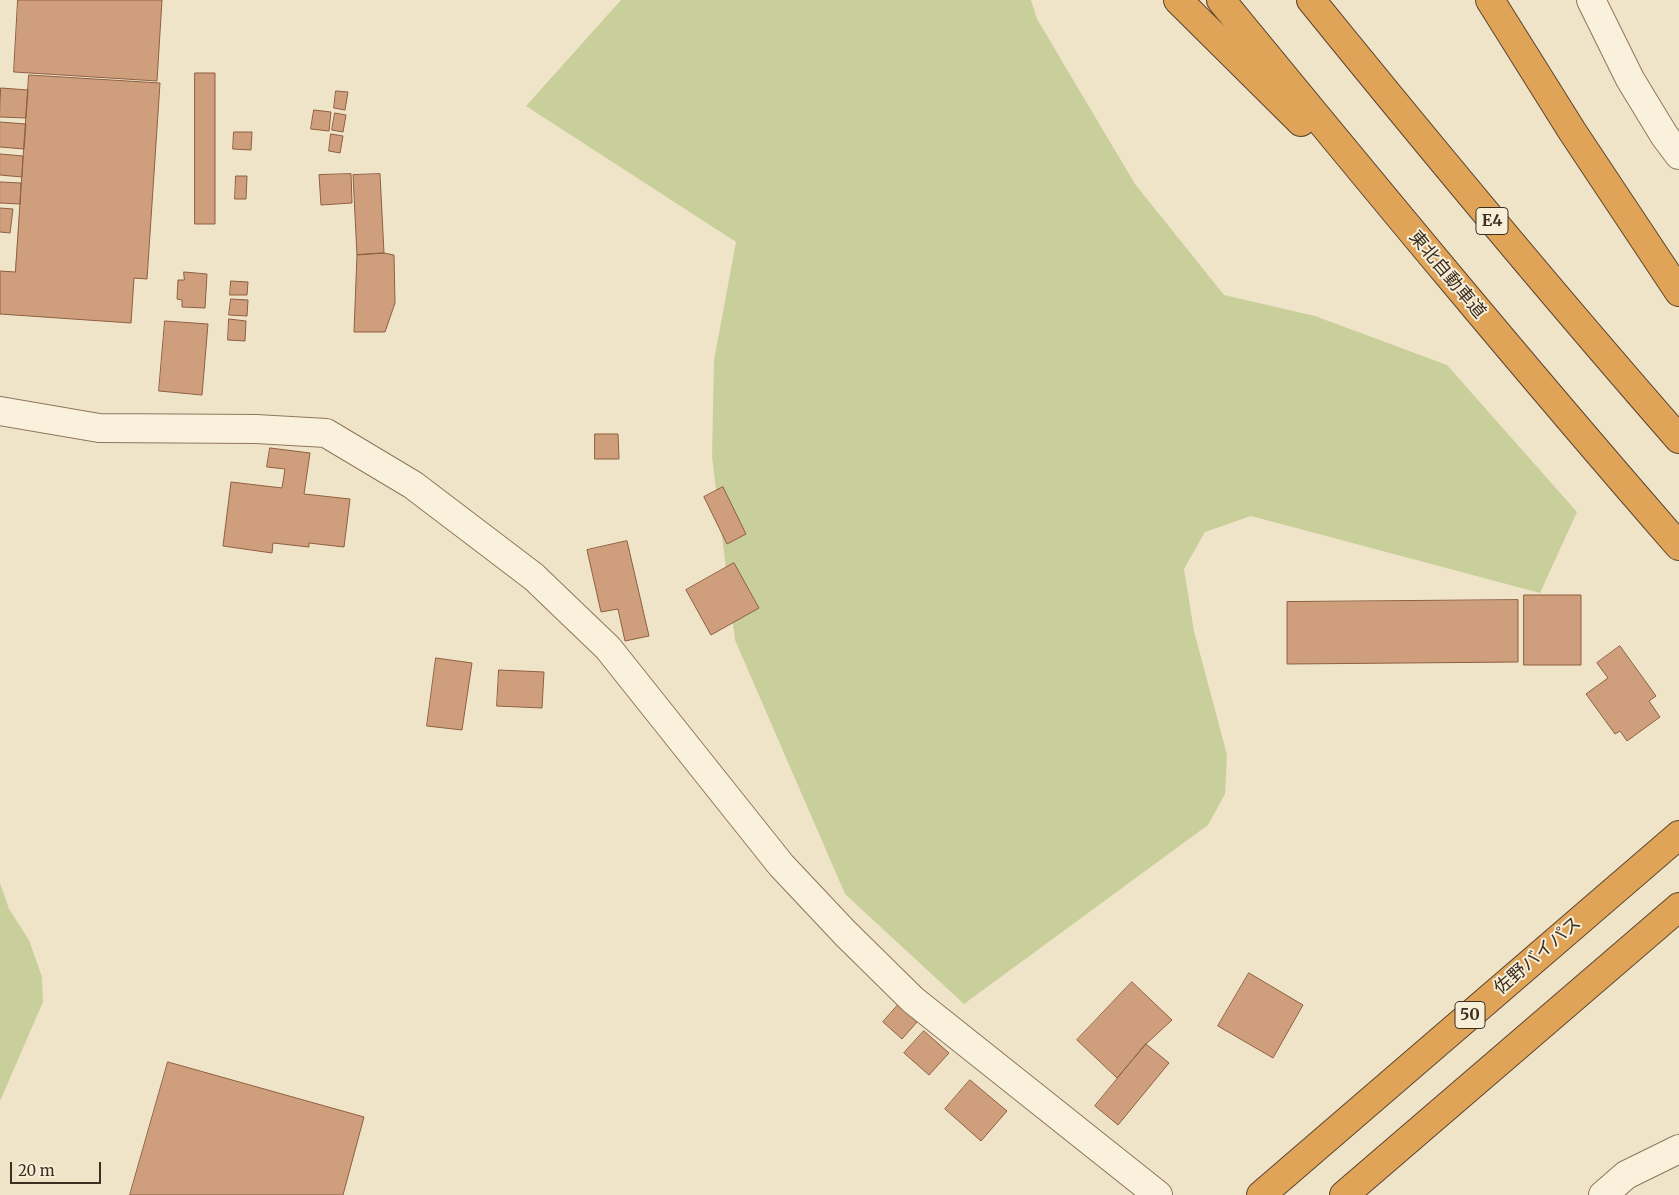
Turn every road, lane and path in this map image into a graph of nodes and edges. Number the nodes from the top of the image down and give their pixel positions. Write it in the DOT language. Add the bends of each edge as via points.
graph roads {
  1 [pos="1178,0"];
  2 [pos="1221,0"];
  3 [pos="1311,0"];
  4 [pos="1490,0"];
  5 [pos="1591,0"];
  6 [pos="1679,155"];
  7 [pos="1410,230"];
  8 [pos="1679,292"];
  9 [pos="0,411"];
  10 [pos="1679,438"];
  11 [pos="1679,546"];
  12 [pos="1679,834"];
  13 [pos="1679,907"];
  14 [pos="1679,1149"];
  15 [pos="1158,1195"];
  16 [pos="1261,1195"];
  17 [pos="1344,1195"];
  18 [pos="1603,1195"];
  1 -- 7 [label="highway"];
  2 -- 7 [label="highway, 東北自動車道"];
  3 -- 10 [label="highway, E4" via="1464,188"];
  4 -- 8 [label="highway" via="1572,132"];
  5 -- 6 [label="street" via="1630,79"];
  7 -- 11 [label="highway, 東北自動車道"];
  9 -- 15 [label="street" via="99,428 326,432 413,485 534,577 608,648 781,865 913,1000"];
  12 -- 16 [label="highway, 佐野バイパス / 50"];
  13 -- 17 [label="highway"];
  14 -- 18 [label="street" via="1626,1175"];
}
